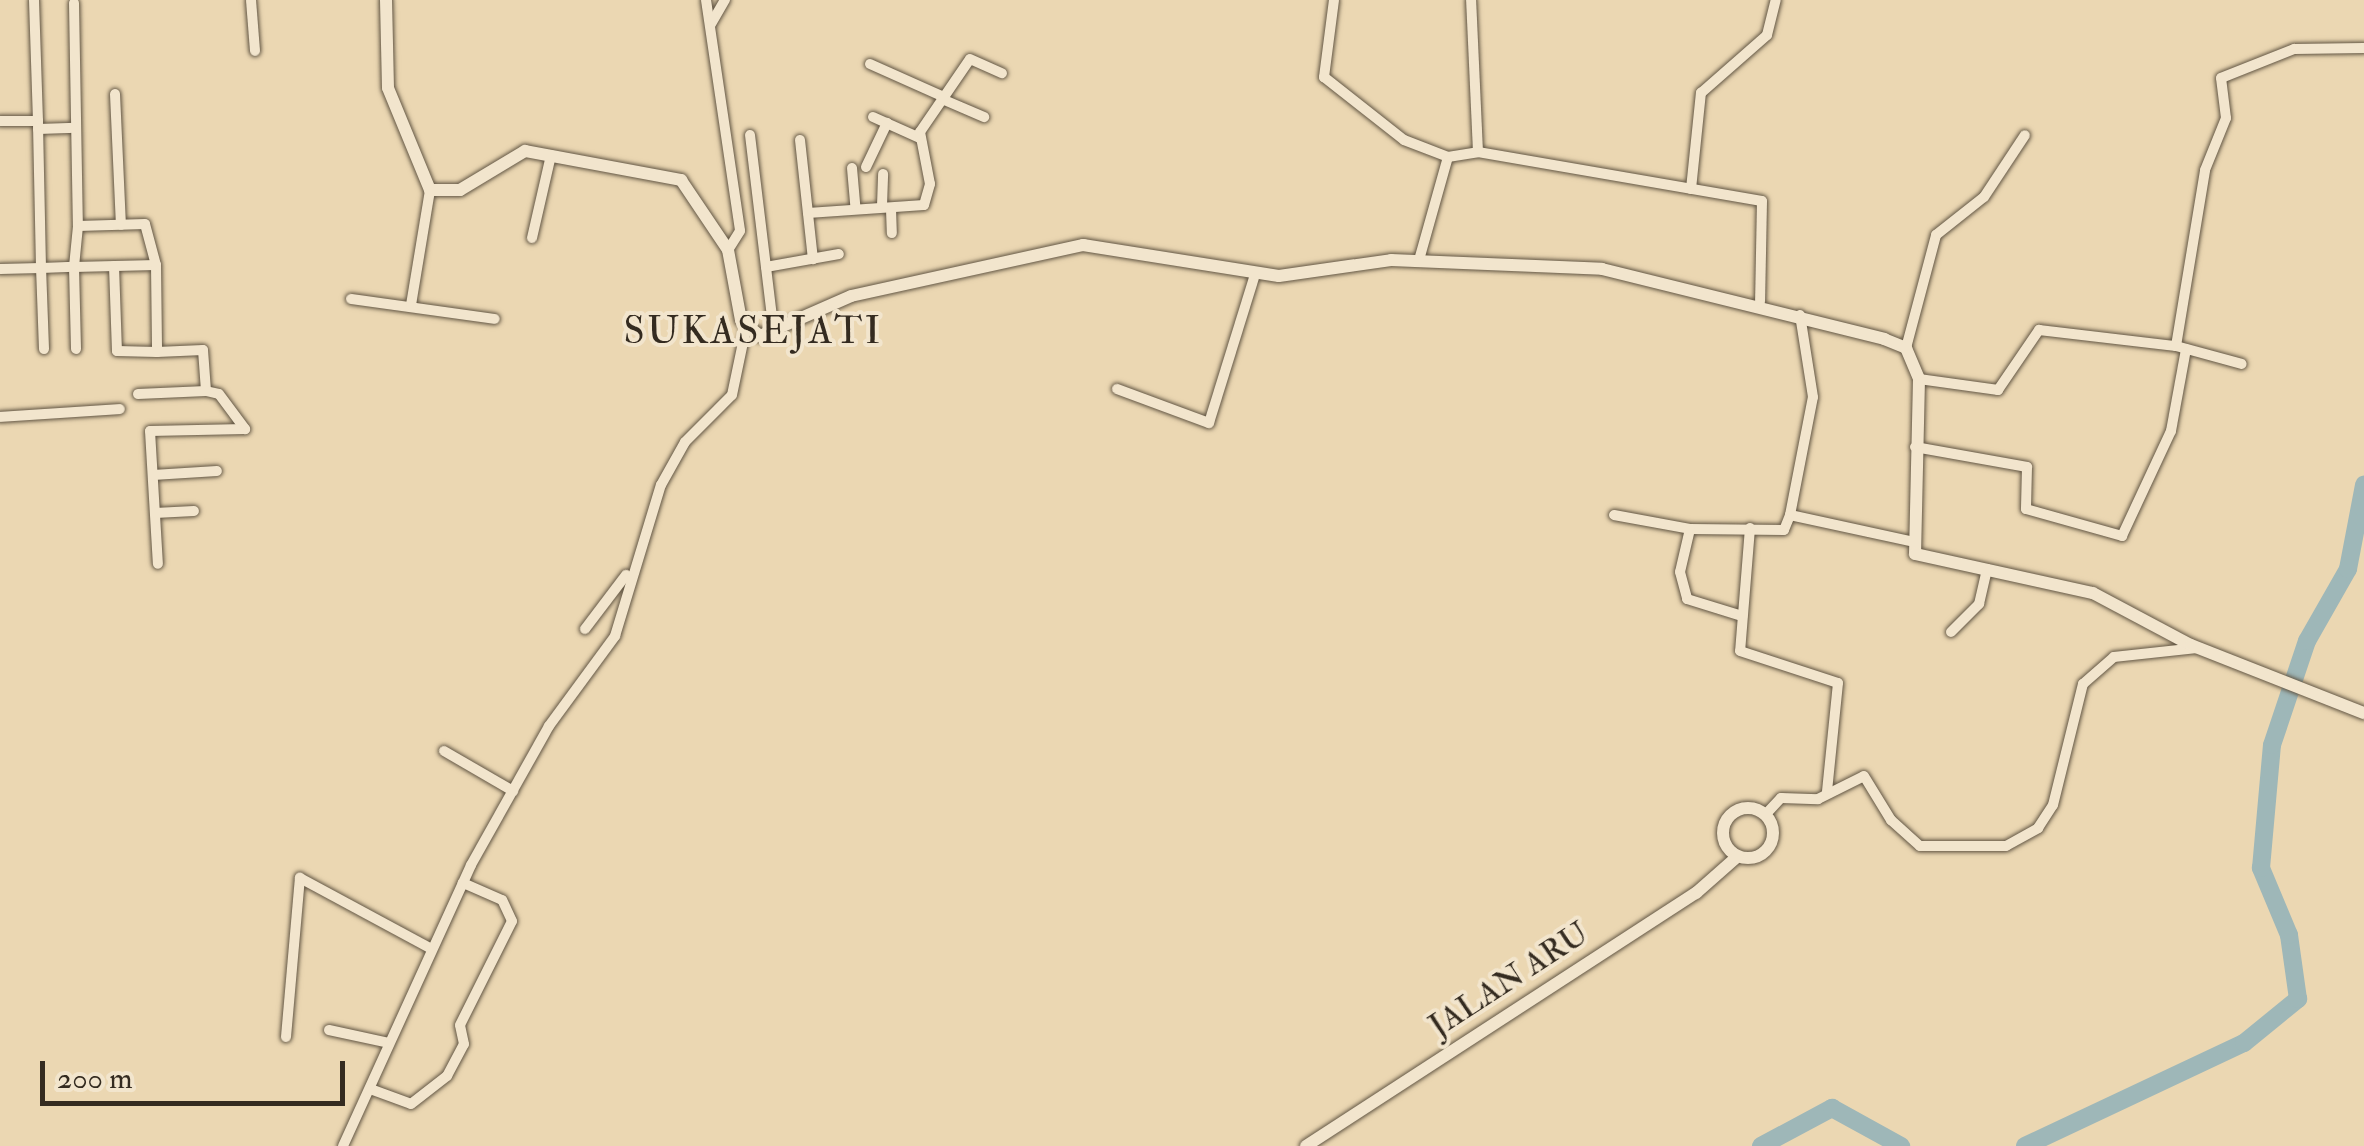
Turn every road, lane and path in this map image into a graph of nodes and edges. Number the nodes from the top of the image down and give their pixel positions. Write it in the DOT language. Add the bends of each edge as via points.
graph roads {
  1 [pos="34,0"];
  2 [pos="251,0"];
  3 [pos="386,0"];
  4 [pos="706,0"];
  5 [pos="725,0"];
  6 [pos="1334,0"];
  7 [pos="1471,0"];
  8 [pos="1776,0"];
  9 [pos="74,3"];
  10 [pos="711,24"];
  11 [pos="2364,48"];
  12 [pos="255,51"];
  13 [pos="870,64"];
  14 [pos="1002,73"];
  15 [pos="115,94"];
  16 [pos="943,98"];
  17 [pos="873,117"];
  18 [pos="984,117"];
  19 [pos="0,121"];
  20 [pos="888,123"];
  21 [pos="38,125"];
  22 [pos="76,128"];
  23 [pos="750,134"];
  24 [pos="2024,134"];
  25 [pos="920,138"];
  26 [pos="800,140"];
  27 [pos="1478,152"];
  28 [pos="551,156"];
  29 [pos="1448,157"];
  30 [pos="852,168"];
  31 [pos="866,168"];
  32 [pos="883,174"];
  33 [pos="1690,189"];
  34 [pos="430,190"];
  35 [pos="855,206"];
  36 [pos="887,207"];
  37 [pos="808,213"];
  38 [pos="121,225"];
  39 [pos="78,226"];
  40 [pos="892,233"];
  41 [pos="532,238"];
  42 [pos="728,250"];
  43 [pos="839,254"];
  44 [pos="814,259"];
  45 [pos="1419,260"];
  46 [pos="156,265"];
  47 [pos="74,266"];
  48 [pos="114,266"];
  49 [pos="766,267"];
  50 [pos="42,268"];
  51 [pos="0,269"];
  52 [pos="1255,274"];
  53 [pos="351,299"];
  54 [pos="1760,301"];
  55 [pos="411,305"];
  56 [pos="1800,314"];
  57 [pos="495,319"];
  58 [pos="746,328"];
  59 [pos="774,335"];
  60 [pos="2181,347"];
  61 [pos="1906,348"];
  62 [pos="44,349"];
  63 [pos="76,349"];
  64 [pos="157,352"];
  65 [pos="2242,364"];
  66 [pos="1919,379"];
  67 [pos="1117,390"];
  68 [pos="206,392"];
  69 [pos="138,394"];
  70 [pos="120,409"];
  71 [pos="0,416"];
  72 [pos="1915,448"];
  73 [pos="218,471"];
  74 [pos="152,475"];
  75 [pos="194,511"];
  76 [pos="154,513"];
  77 [pos="1614,515"];
  78 [pos="1790,515"];
  79 [pos="1750,528"];
  80 [pos="1690,529"];
  81 [pos="1908,541"];
  82 [pos="158,564"];
  83 [pos="629,570"];
  84 [pos="1987,570"];
  85 [pos="1742,616"];
  86 [pos="584,630"];
  87 [pos="1952,632"];
  88 [pos="2198,648"];
  89 [pos="2364,713"];
  90 [pos="444,751"];
  91 [pos="514,792"];
  92 [pos="1828,792"];
  93 [pos="1766,814"];
  94 [pos="1738,856"];
  95 [pos="464,884"];
  96 [pos="430,948"];
  97 [pos="329,1030"];
  98 [pos="286,1037"];
  99 [pos="389,1043"];
  100 [pos="374,1090"];
  101 [pos="343,1146"];
  102 [pos="1306,1146"];
  1 -- 21 [label="street"];
  2 -- 12 [label="street"];
  3 -- 34 [label="street" via="390,98"];
  4 -- 10 [label="street"];
  5 -- 10 [label="street"];
  6 -- 29 [label="street" via="1324,77 1404,140"];
  7 -- 27 [label="street"];
  8 -- 33 [label="street" via="1767,35 1701,93"];
  9 -- 22 [label="street"];
  10 -- 42 [label="street" via="740,231"];
  11 -- 60 [label="street" via="2294,49 2221,78 2226,118 2205,170"];
  13 -- 16 [label="street"];
  14 -- 16 [label="street" via="970,59"];
  15 -- 38 [label="street"];
  16 -- 18 [label="street"];
  16 -- 25 [label="street"];
  17 -- 20 [label="street"];
  19 -- 21 [label="street"];
  20 -- 25 [label="street"];
  20 -- 31 [label="street"];
  21 -- 22 [label="street"];
  21 -- 50 [label="street"];
  22 -- 39 [label="street"];
  23 -- 49 [label="street"];
  24 -- 61 [label="street" via="1984,197 1936,235"];
  25 -- 36 [label="street" via="930,198"];
  26 -- 37 [label="street"];
  27 -- 29 [label="street"];
  27 -- 33 [label="street"];
  28 -- 34 [label="street" via="516,152 460,190"];
  28 -- 41 [label="street"];
  28 -- 42 [label="street" via="681,180"];
  29 -- 45 [label="street"];
  30 -- 35 [label="street"];
  32 -- 36 [label="street"];
  33 -- 54 [label="street" via="1762,201"];
  34 -- 55 [label="street"];
  35 -- 36 [label="street"];
  35 -- 37 [label="street"];
  36 -- 40 [label="street"];
  37 -- 44 [label="street"];
  38 -- 39 [label="street"];
  38 -- 46 [label="street" via="145,224"];
  39 -- 47 [label="street"];
  42 -- 58 [label="street"];
  43 -- 44 [label="street"];
  44 -- 49 [label="street"];
  45 -- 52 [label="street"];
  45 -- 54 [label="street" via="1602,269"];
  46 -- 48 [label="street"];
  46 -- 64 [label="street"];
  47 -- 48 [label="street"];
  47 -- 50 [label="street"];
  47 -- 63 [label="street"];
  48 -- 64 [label="street" via="117,351"];
  49 -- 59 [label="street"];
  50 -- 51 [label="street"];
  50 -- 62 [label="street"];
  52 -- 59 [label="street" via="1102,246 1058,247 852,296"];
  52 -- 67 [label="street" via="1209,423"];
  53 -- 55 [label="street"];
  54 -- 56 [label="street"];
  55 -- 57 [label="street"];
  56 -- 61 [label="street"];
  56 -- 78 [label="street" via="1813,397"];
  58 -- 59 [label="street"];
  58 -- 83 [label="street" via="739,382 670,465"];
  60 -- 65 [label="street"];
  60 -- 66 [label="street" via="2038,330 1998,390"];
  60 -- 72 [label="street" via="2171,431 2122,536 2026,510 2027,467"];
  61 -- 66 [label="street"];
  64 -- 68 [label="street" via="203,350"];
  66 -- 72 [label="street"];
  68 -- 69 [label="street"];
  68 -- 74 [label="street" via="220,394 245,428 150,432"];
  70 -- 71 [label="street"];
  72 -- 81 [label="street"];
  73 -- 74 [label="street"];
  74 -- 76 [label="street"];
  75 -- 76 [label="street"];
  76 -- 82 [label="street"];
  77 -- 80 [label="street"];
  78 -- 79 [label="street" via="1786,529"];
  78 -- 81 [label="street"];
  79 -- 80 [label="street"];
  79 -- 85 [label="street"];
  80 -- 85 [label="street" via="1680,572 1687,599"];
  81 -- 84 [label="street" via="1928,561"];
  83 -- 86 [label="street"];
  83 -- 91 [label="street" via="615,636"];
  84 -- 87 [label="street" via="1979,604 1964,610"];
  84 -- 88 [label="street" via="2093,593"];
  85 -- 92 [label="street" via="1748,660 1817,670 1838,683"];
  88 -- 89 [label="street"];
  88 -- 92 [label="street" via="2114,657 2083,684 2053,805 2038,828 2006,846 1920,846 1891,820 1864,776"];
  90 -- 91 [label="street"];
  91 -- 95 [label="street"];
  92 -- 93 [label="street" via="1781,798"];
  93 -- 94 [label="street" via="1767,850"];
  93 -- 94 [label="street" via="1750,807 1728,818 1725,843"];
  94 -- 102 [label="street, JALAN ARU" via="1696,893"];
  95 -- 96 [label="street"];
  95 -- 100 [label="street" via="502,900 512,920 460,1025 464,1044 447,1076 411,1104"];
  96 -- 98 [label="street" via="300,878"];
  96 -- 99 [label="street"];
  97 -- 99 [label="street"];
  99 -- 100 [label="street"];
  100 -- 101 [label="street"];
}
